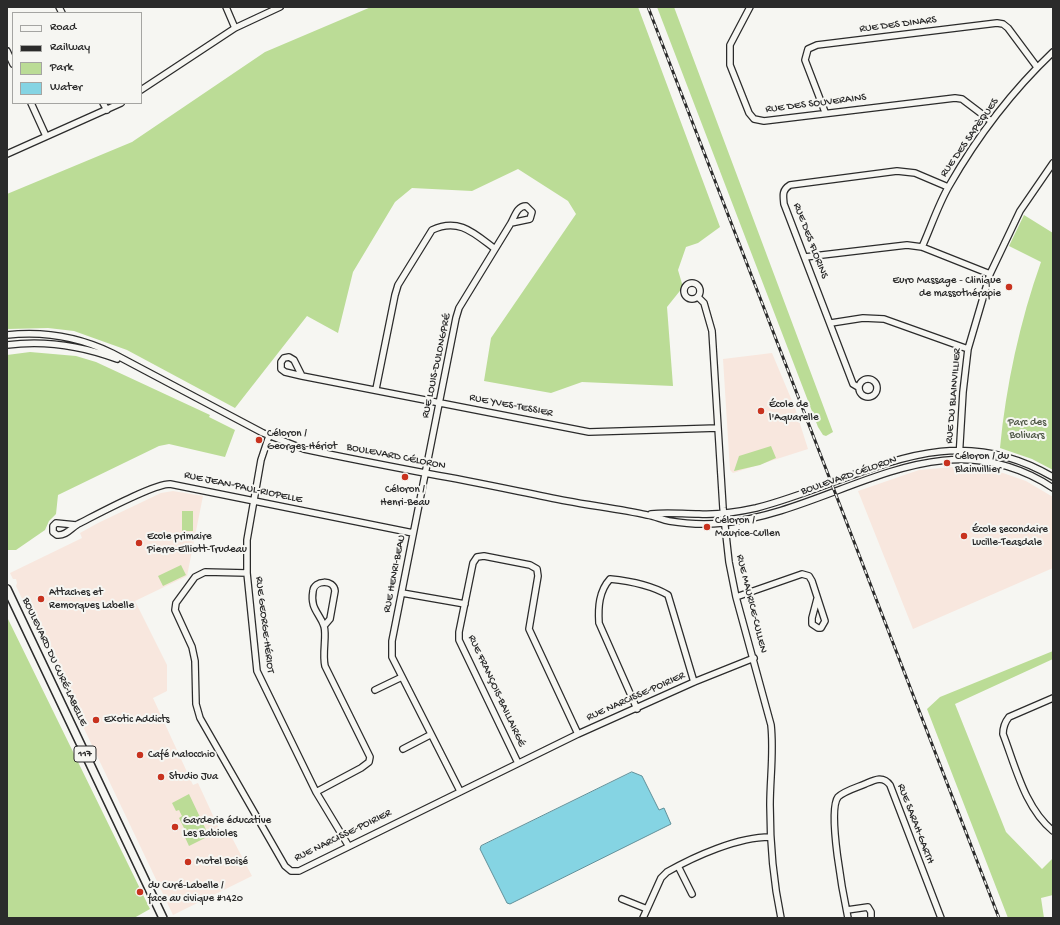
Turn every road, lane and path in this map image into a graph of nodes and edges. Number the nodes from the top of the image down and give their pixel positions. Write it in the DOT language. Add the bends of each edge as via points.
graph roads {
  1 [pos="226,7"];
  2 [pos="280,7"];
  3 [pos="747,8"];
  4 [pos="236,28"];
  5 [pos="7,51"];
  6 [pos="1053,52"];
  7 [pos="12,62"];
  8 [pos="1037,67"];
  9 [pos="142,89"];
  10 [pos="31,104"];
  11 [pos="104,104"];
  12 [pos="119,104"];
  13 [pos="107,110"];
  14 [pos="825,112"];
  15 [pos="991,121"];
  16 [pos="46,136"];
  17 [pos="7,154"];
  18 [pos="1053,163"];
  19 [pos="948,187"];
  20 [pos="511,223"];
  21 [pos="922,247"];
  22 [pos="495,249"];
  23 [pos="805,257"];
  24 [pos="990,274"];
  25 [pos="698,297"];
  26 [pos="831,323"];
  27 [pos="7,335"];
  28 [pos="7,346"];
  29 [pos="968,349"];
  30 [pos="132,364"];
  31 [pos="302,376"];
  32 [pos="858,387"];
  33 [pos="376,389"];
  34 [pos="439,402"];
  35 [pos="718,428"];
  36 [pos="269,436"];
  37 [pos="960,450"];
  38 [pos="959,459"];
  39 [pos="425,473"];
  40 [pos="1053,477"];
  41 [pos="1053,488"];
  42 [pos="253,500"];
  43 [pos="723,513"];
  44 [pos="649,515"];
  45 [pos="724,523"];
  46 [pos="76,525"];
  47 [pos="413,533"];
  48 [pos="247,574"];
  49 [pos="7,589"];
  50 [pos="402,593"];
  51 [pos="736,597"];
  52 [pos="817,599"];
  53 [pos="465,604"];
  54 [pos="324,626"];
  55 [pos="754,658"];
  56 [pos="402,677"];
  57 [pos="694,682"];
  58 [pos="375,690"];
  59 [pos="1053,698"];
  60 [pos="637,709"];
  61 [pos="578,734"];
  62 [pos="430,735"];
  63 [pos="403,750"];
  64 [pos="518,763"];
  65 [pos="460,791"];
  66 [pos="316,792"];
  67 [pos="1053,831"];
  68 [pos="770,837"];
  69 [pos="348,845"];
  70 [pos="678,866"];
  71 [pos="692,894"];
  72 [pos="622,898"];
  73 [pos="647,909"];
  74 [pos="847,910"];
  75 [pos="163,918"];
  76 [pos="644,918"];
  77 [pos="781,918"];
  78 [pos="848,918"];
  79 [pos="871,918"];
  80 [pos="941,918"];
  1 -- 4 [label="street"];
  2 -- 4 [label="street"];
  3 -- 14 [label="street, RUE DES SOUVERAINS" via="730,45 730,65 749,113 754,119 764,120"];
  4 -- 9 [label="street"];
  5 -- 7 [label="street"];
  6 -- 8 [label="street, RUE DES SAPÈQUES"];
  8 -- 14 [label="street, RUE DES DINARS" via="1008,28 997,23 817,45 808,49 806,60"];
  8 -- 15 [label="street, RUE DES SAPÈQUES"];
  10 -- 16 [label="street"];
  11 -- 13 [label="street"];
  12 -- 13 [label="street"];
  13 -- 16 [label="street"];
  14 -- 15 [label="street, RUE DES SOUVERAINS" via="955,98 962,99"];
  15 -- 19 [label="street, RUE DES SAPÈQUES"];
  16 -- 17 [label="street"];
  18 -- 24 [label="street, RUE DU BLAINVILLIER" via="1020,211"];
  19 -- 21 [label="street, RUE DES SAPÈQUES"];
  19 -- 23 [label="street, RUE DES FLORINS" via="915,173 897,171 790,185 783,194 784,204"];
  20 -- 22 [label="street, RUE LOUIS-DULONGPRÉ"];
  21 -- 23 [label="street" via="907,245"];
  21 -- 24 [label="street"];
  22 -- 33 [label="street" via="468,228 441,225 432,230 398,285"];
  22 -- 34 [label="street, RUE LOUIS-DULONGPRÉ" via="459,308"];
  23 -- 26 [label="street, RUE DES FLORINS"];
  24 -- 29 [label="street, RUE DU BLAINVILLIER"];
  25 -- 35 [label="street, RUE MAURICE-CULLEN" via="704,303 712,331"];
  26 -- 29 [label="street" via="863,318 884,319"];
  26 -- 32 [label="street, RUE DES FLORINS" via="853,384"];
  27 -- 30 [label="street, BOULEVARD CÉLORON" via="42,334 78,339 103,348"];
  28 -- 30 [label="street, BOULEVARD CÉLORON" via="66,346"];
  29 -- 37 [label="street, RUE DU BLAINVILLIER"];
  30 -- 36 [label="street, BOULEVARD CÉLORON"];
  31 -- 33 [label="street, RUE YVES-TESSIER"];
  33 -- 34 [label="street, RUE YVES-TESSIER"];
  34 -- 35 [label="street, RUE YVES-TESSIER" via="589,432"];
  34 -- 39 [label="street, RUE LOUIS-DULONGPRÉ"];
  35 -- 43 [label="street, RUE MAURICE-CULLEN"];
  36 -- 39 [label="street, BOULEVARD CÉLORON" via="310,450"];
  36 -- 42 [label="street, RUE GEORGE-HÉRIOT" via="264,446"];
  37 -- 38 [label="street, RUE DU BLAINVILLIER"];
  37 -- 40 [label="street, BOULEVARD CÉLORON" via="1004,456"];
  37 -- 43 [label="street, BOULEVARD CÉLORON" via="928,452 906,457 769,504"];
  38 -- 41 [label="street, BOULEVARD CÉLORON" via="1006,466"];
  38 -- 45 [label="street, BOULEVARD CÉLORON" via="934,460 912,465 775,512"];
  39 -- 44 [label="street, BOULEVARD CÉLORON"];
  39 -- 47 [label="street, RUE HENRI-BEAU"];
  42 -- 46 [label="street, RUE JEAN-PAUL-RIOPELLE" via="167,484"];
  42 -- 47 [label="street, RUE JEAN-PAUL-RIOPELLE"];
  42 -- 48 [label="street, RUE GEORGE-HÉRIOT" via="247,540"];
  43 -- 44 [label="street, BOULEVARD CÉLORON" via="668,512"];
  43 -- 45 [label="street, RUE MAURICE-CULLEN"];
  44 -- 45 [label="street, BOULEVARD CÉLORON" via="667,521"];
  45 -- 51 [label="street, RUE MAURICE-CULLEN"];
  47 -- 50 [label="street, RUE HENRI-BEAU"];
  48 -- 66 [label="street, RUE GEORGE-HÉRIOT" via="257,671"];
  48 -- 69 [label="street, RUE NARCISSE-POIRIER" via="205,572 194,577 176,603 175,610 192,647 195,661 196,704 200,718 285,866 291,871 299,871"];
  49 -- 75 [label="main road, BOULEVARD DU CURÉ-LABELLE / 117"];
  50 -- 53 [label="street"];
  50 -- 56 [label="street, RUE HENRI-BEAU" via="392,641 392,657"];
  51 -- 52 [label="street" via="802,574 809,576"];
  51 -- 55 [label="street, RUE MAURICE-CULLEN"];
  53 -- 61 [label="street, RUE FRANÇOIS-BAILLAIRGÉ" via="473,563 477,557 484,556 530,565 537,569 529,629"];
  53 -- 64 [label="street, RUE FRANÇOIS-BAILLAIRGÉ" via="459,640"];
  54 -- 54 [label="street" via="330,619 335,591 331,584 324,582 313,588 312,600 313,607"];
  54 -- 66 [label="street" via="325,666 370,757 369,762 361,768"];
  55 -- 57 [label="street, RUE NARCISSE-POIRIER"];
  55 -- 68 [label="street, RUE MAURICE-CULLEN" via="772,733"];
  56 -- 58 [label="street"];
  56 -- 62 [label="street, RUE HENRI-BEAU"];
  57 -- 60 [label="street, RUE NARCISSE-POIRIER"];
  57 -- 60 [label="street" via="668,595 658,589 610,579 603,587 598,609 599,622"];
  59 -- 67 [label="street" via="1010,717 1005,722 1003,734 1026,796 1040,821"];
  60 -- 61 [label="street, RUE NARCISSE-POIRIER"];
  61 -- 64 [label="street, RUE NARCISSE-POIRIER"];
  62 -- 63 [label="street"];
  62 -- 65 [label="street, RUE HENRI-BEAU"];
  64 -- 65 [label="street, RUE NARCISSE-POIRIER"];
  65 -- 69 [label="street, RUE NARCISSE-POIRIER"];
  66 -- 69 [label="street, RUE GEORGE-HÉRIOT"];
  68 -- 70 [label="street" via="728,845"];
  68 -- 77 [label="street, RUE MAURICE-CULLEN" via="772,872"];
  70 -- 71 [label="street"];
  70 -- 73 [label="street" via="661,878"];
  72 -- 73 [label="street"];
  73 -- 76 [label="street"];
  74 -- 78 [label="street, RUE SARAH-GARTH"];
  74 -- 79 [label="street" via="866,907 870,910"];
  74 -- 80 [label="street, RUE SARAH-GARTH" via="837,847 836,802 841,795 879,779 886,780 890,785"];
}
